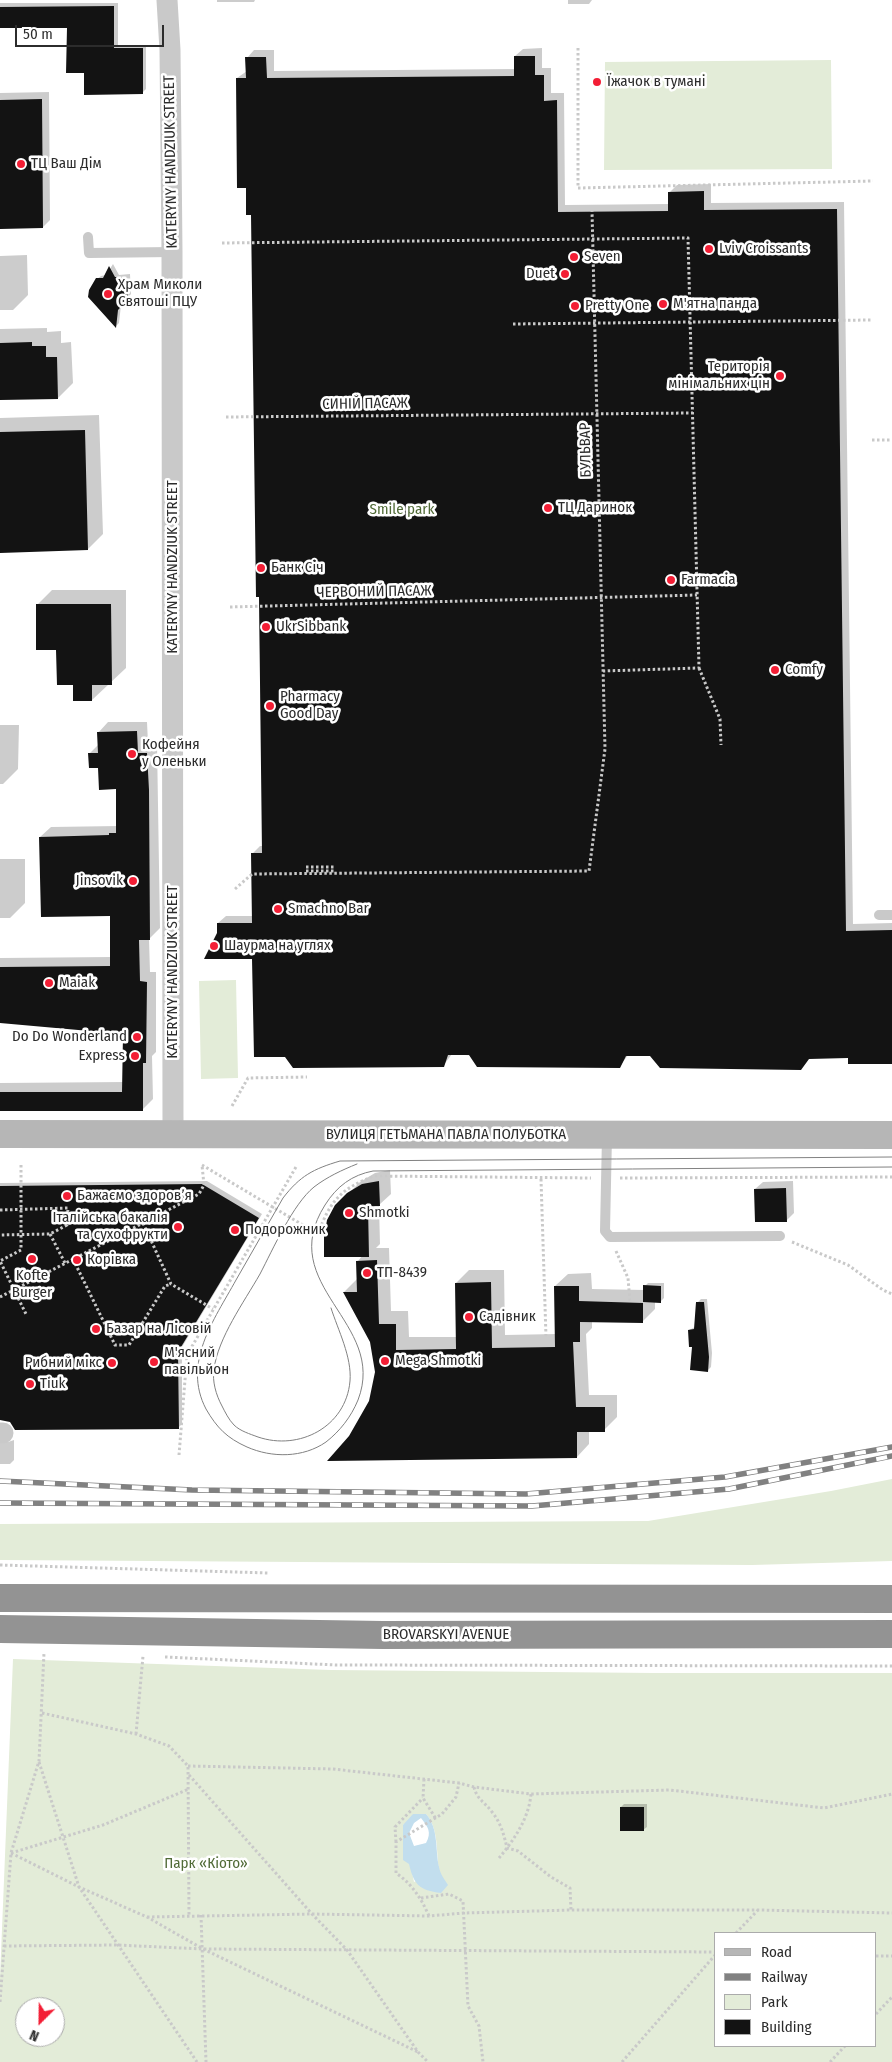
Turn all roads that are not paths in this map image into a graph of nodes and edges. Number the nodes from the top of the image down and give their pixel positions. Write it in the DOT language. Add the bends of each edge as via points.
graph roads {
  1 [pos="167,0"];
  2 [pos="88,237"];
  3 [pos="172,252"];
  4 [pos="879,915"];
  5 [pos="892,915"];
  6 [pos="0,1134"];
  7 [pos="173,1135"];
  8 [pos="892,1135"];
  9 [pos="607,1136"];
  10 [pos="780,1236"];
  11 [pos="0,1598"];
  12 [pos="892,1599"];
  13 [pos="0,1629"];
  14 [pos="892,1634"];
  1 -- 3 [label="street, KATERYNY HANDZIUK STREET"];
  2 -- 3 [label="lane" via="89,254"];
  3 -- 7 [label="street, KATERYNY HANDZIUK STREET"];
  4 -- 5 [label="lane"];
  6 -- 7 [label="street, ВУЛИЦЯ ГЕТЬМАНА ПАВЛА ПОЛУБОТКА"];
  7 -- 9 [label="street, ВУЛИЦЯ ГЕТЬМАНА ПАВЛА ПОЛУБОТКА"];
  8 -- 9 [label="street, ВУЛИЦЯ ГЕТЬМАНА ПАВЛА ПОЛУБОТКА"];
  9 -- 10 [label="lane" via="605,1231 612,1238"];
  11 -- 12 [label="highway"];
  13 -- 14 [label="highway, BROVARSKYI AVENUE" via="384,1635"];
}
